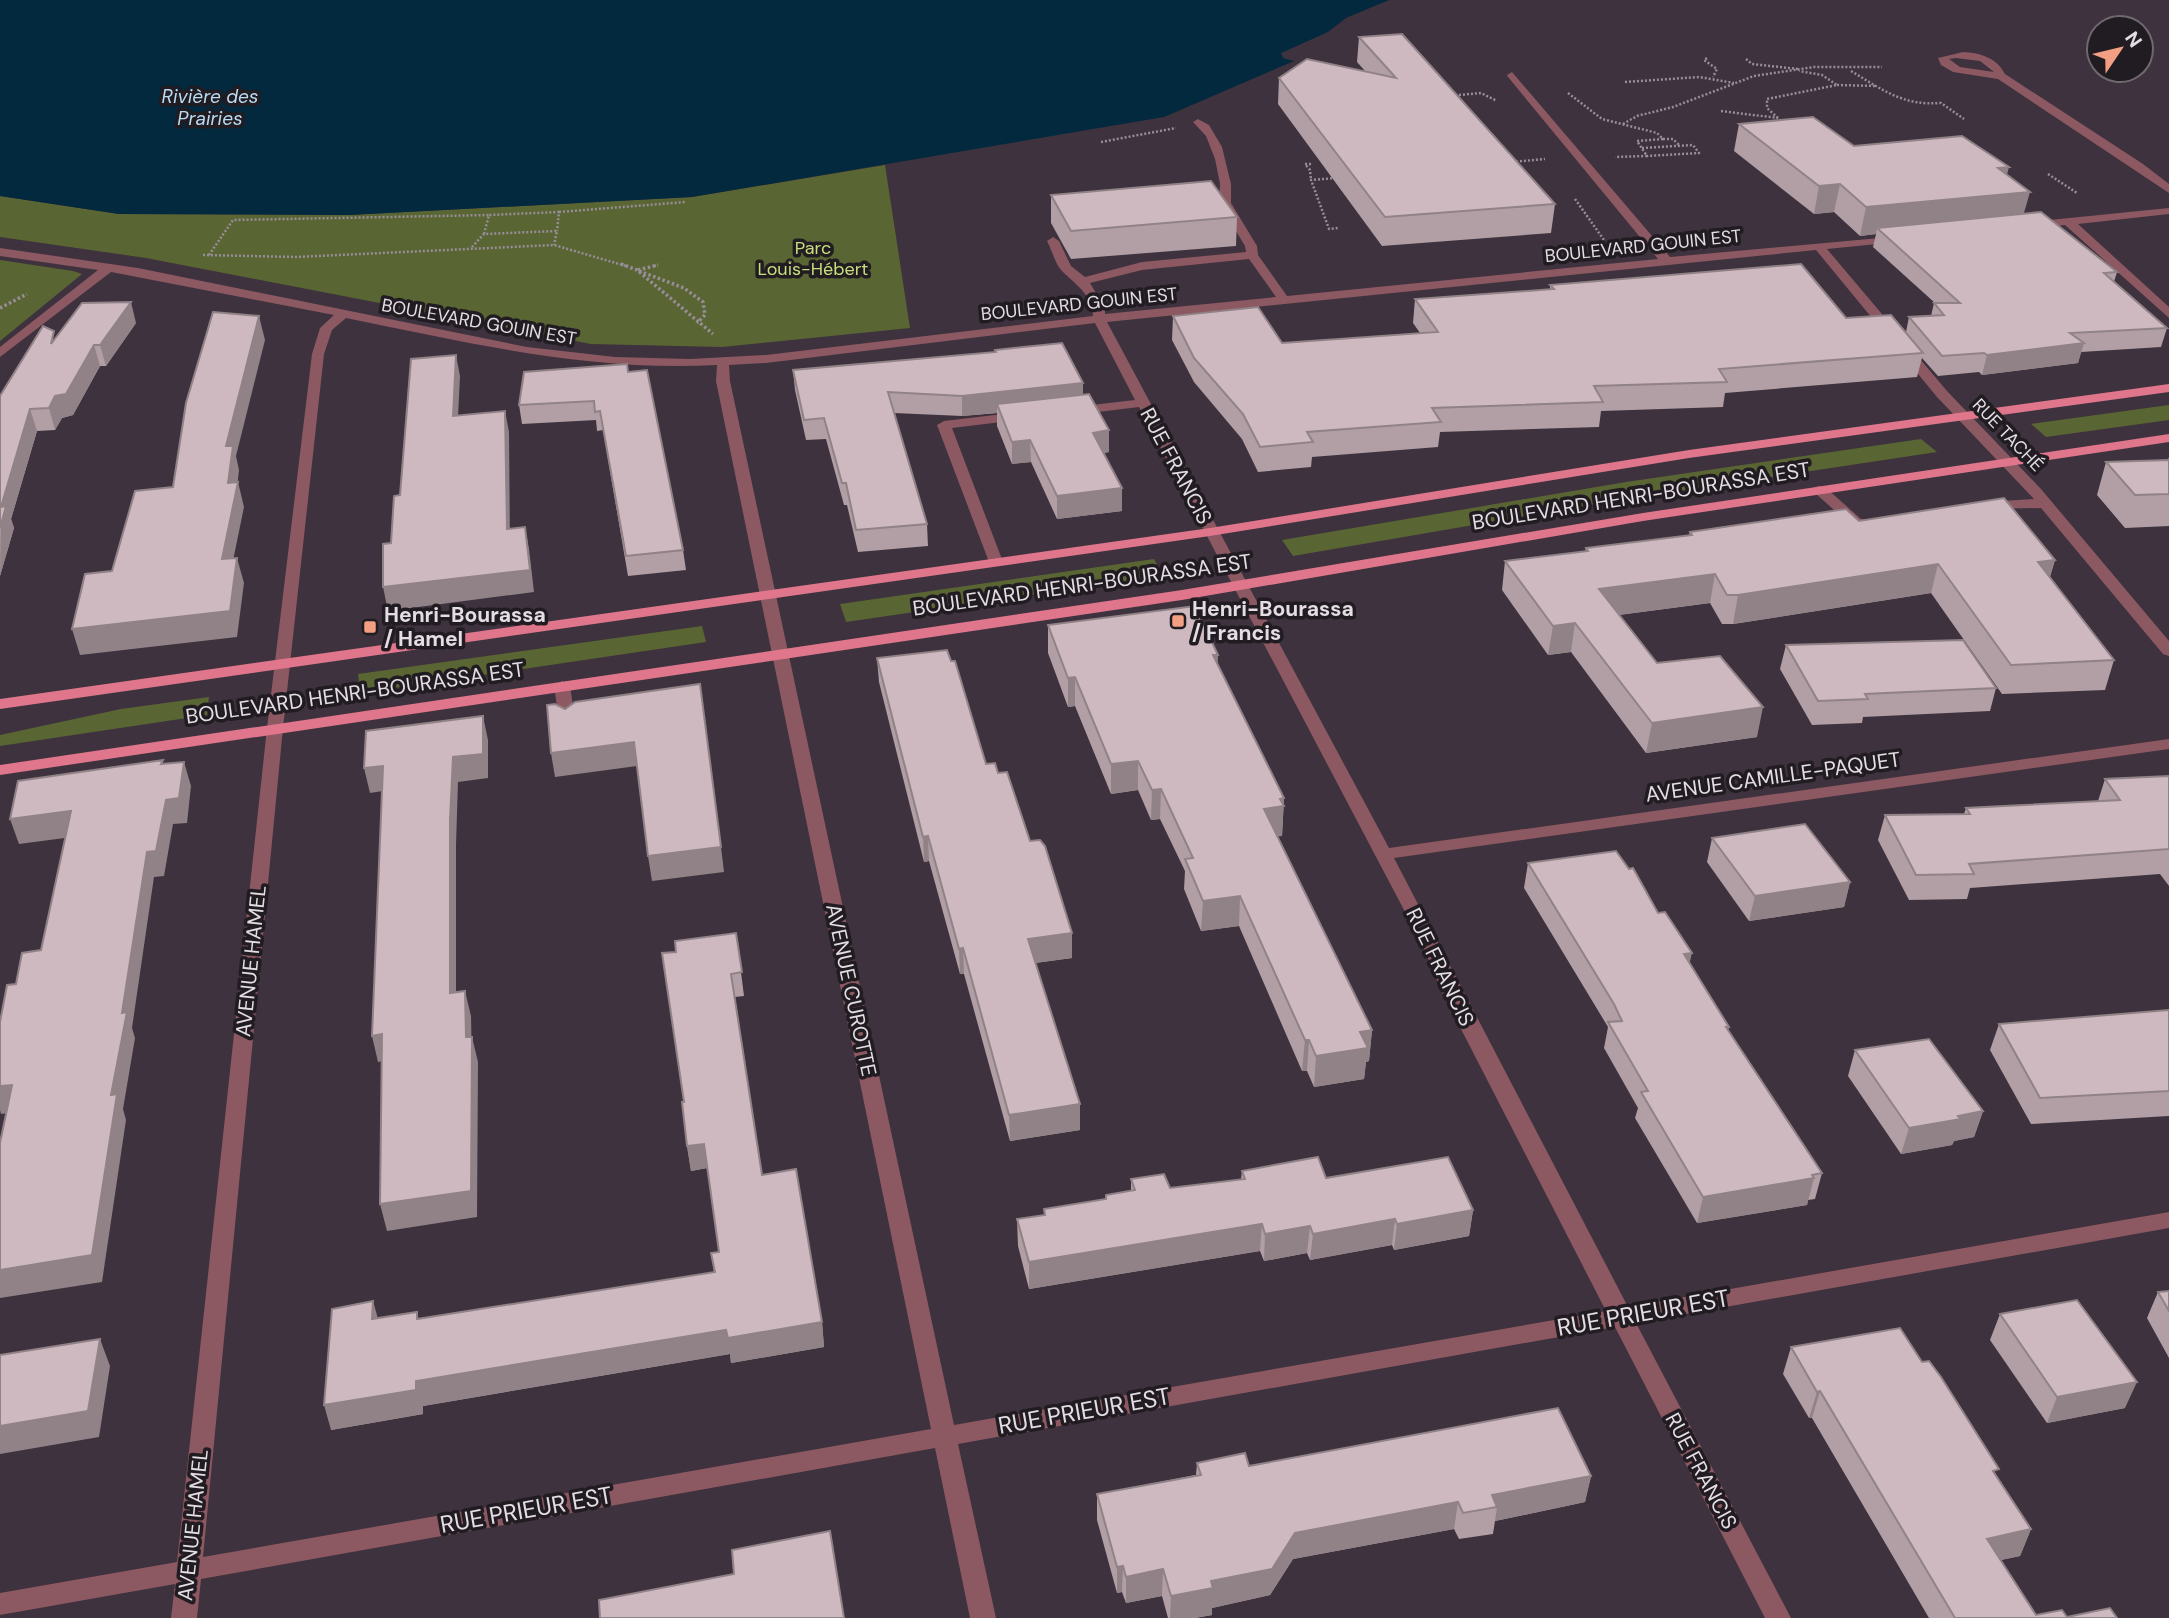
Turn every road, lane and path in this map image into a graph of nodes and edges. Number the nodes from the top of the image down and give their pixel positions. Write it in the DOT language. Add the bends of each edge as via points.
graph roads {
  1 [pos="1707,58"];
  2 [pos="1746,59"];
  3 [pos="1882,67"];
  4 [pos="1847,69"];
  5 [pos="1800,70"];
  6 [pos="1512,75"];
  7 [pos="2001,76"];
  8 [pos="1713,78"];
  9 [pos="1625,82"];
  10 [pos="1735,84"];
  11 [pos="1837,85"];
  12 [pos="1878,85"];
  13 [pos="1568,93"];
  14 [pos="1721,111"];
  15 [pos="1964,119"];
  16 [pos="1199,122"];
  17 [pos="1623,124"];
  18 [pos="1663,139"];
  19 [pos="1101,142"];
  20 [pos="1680,146"];
  21 [pos="1642,148"];
  22 [pos="1647,156"];
  23 [pos="1607,157"];
  24 [pos="1556,159"];
  25 [pos="1507,163"];
  26 [pos="1311,164"];
  27 [pos="2048,174"];
  28 [pos="1338,178"];
  29 [pos="1311,180"];
  30 [pos="1568,190"];
  31 [pos="2169,190"];
  32 [pos="2078,194"];
  33 [pos="686,202"];
  34 [pos="2169,211"];
  35 [pos="559,212"];
  36 [pos="489,215"];
  37 [pos="2068,221"];
  38 [pos="2011,227"];
  39 [pos="1338,228"];
  40 [pos="557,231"];
  41 [pos="484,234"];
  42 [pos="1907,237"];
  43 [pos="1053,241"];
  44 [pos="1607,244"];
  45 [pos="554,245"];
  46 [pos="1818,246"];
  47 [pos="472,247"];
  48 [pos="0,251"];
  49 [pos="198,255"];
  50 [pos="209,255"];
  51 [pos="1252,255"];
  52 [pos="1667,260"];
  53 [pos="658,265"];
  54 [pos="109,267"];
  55 [pos="637,270"];
  56 [pos="1083,281"];
  57 [pos="1284,300"];
  58 [pos="343,314"];
  59 [pos="2169,314"];
  60 [pos="1099,319"];
  61 [pos="697,323"];
  62 [pos="718,340"];
  63 [pos="0,353"];
  64 [pos="723,362"];
  65 [pos="2169,388"];
  66 [pos="1143,403"];
  67 [pos="1057,412"];
  68 [pos="1030,415"];
  69 [pos="1963,416"];
  70 [pos="2169,438"];
  71 [pos="2007,461"];
  72 [pos="1820,490"];
  73 [pos="2045,503"];
  74 [pos="1973,506"];
  75 [pos="1871,522"];
  76 [pos="1210,532"];
  77 [pos="996,562"];
  78 [pos="1239,585"];
  79 [pos="766,596"];
  80 [pos="2169,652"];
  81 [pos="779,653"];
  82 [pos="284,664"];
  83 [pos="562,686"];
  84 [pos="0,704"];
  85 [pos="568,726"];
  86 [pos="275,728"];
  87 [pos="2169,744"];
  88 [pos="0,770"];
  89 [pos="1383,854"];
  90 [pos="2169,1220"];
  91 [pos="1621,1317"];
  92 [pos="944,1435"];
  93 [pos="188,1571"];
  94 [pos="0,1604"];
  95 [pos="184,1618"];
  96 [pos="983,1618"];
  97 [pos="1778,1618"];
  1 -- 8 [label="path" via="1704,60 1717,69"];
  2 -- 5 [label="path" via="1752,64"];
  3 -- 4 [label="path"];
  4 -- 5 [label="path"];
  4 -- 12 [label="path"];
  5 -- 10 [label="path" via="1754,76"];
  5 -- 11 [label="path" via="1822,75"];
  6 -- 52 [label="street"];
  7 -- 7 [label="street" via="1996,65 1976,57 1943,58 1957,70"];
  7 -- 31 [label="street"];
  8 -- 9 [label="path"];
  8 -- 10 [label="path"];
  10 -- 17 [label="path"];
  11 -- 12 [label="path"];
  11 -- 14 [label="path" via="1768,99 1767,108 1778,118"];
  12 -- 15 [label="path" via="1914,104 1941,103"];
  13 -- 17 [label="path" via="1602,119"];
  16 -- 19 [label="path"];
  16 -- 51 [label="street" via="1209,130 1229,188 1225,203"];
  17 -- 18 [label="path" via="1657,133"];
  18 -- 20 [label="path" via="1673,139"];
  18 -- 21 [label="path" via="1637,141"];
  20 -- 21 [label="path"];
  20 -- 22 [label="path" via="1692,145 1699,153"];
  21 -- 22 [label="path"];
  22 -- 23 [label="path"];
  24 -- 25 [label="path"];
  26 -- 29 [label="path" via="1305,164"];
  27 -- 32 [label="path"];
  28 -- 29 [label="path"];
  29 -- 39 [label="path" via="1325,222 1329,229"];
  30 -- 44 [label="path"];
  33 -- 35 [label="path"];
  34 -- 37 [label="street"];
  35 -- 36 [label="path"];
  35 -- 40 [label="path"];
  36 -- 41 [label="path"];
  36 -- 50 [label="path" via="233,220"];
  37 -- 38 [label="street"];
  37 -- 59 [label="street"];
  40 -- 41 [label="path"];
  40 -- 45 [label="path"];
  41 -- 47 [label="path"];
  42 -- 46 [label="street, BOULEVARD GOUIN EST"];
  43 -- 56 [label="street, RUE FRANCIS" via="1066,268"];
  45 -- 47 [label="path"];
  45 -- 55 [label="path"];
  46 -- 52 [label="street, BOULEVARD GOUIN EST"];
  46 -- 69 [label="street, RUE TACHÉ"];
  47 -- 50 [label="path" via="296,257"];
  48 -- 54 [label="street, BOULEVARD GOUIN EST"];
  49 -- 50 [label="path"];
  51 -- 56 [label="street" via="1142,266"];
  51 -- 57 [label="street"];
  52 -- 57 [label="street, BOULEVARD GOUIN EST"];
  53 -- 55 [label="path"];
  54 -- 58 [label="street, BOULEVARD GOUIN EST"];
  54 -- 63 [label="street"];
  55 -- 61 [label="path"];
  55 -- 61 [label="path" via="696,296 706,310"];
  56 -- 60 [label="street, RUE FRANCIS" via="1099,308"];
  57 -- 60 [label="street, BOULEVARD GOUIN EST"];
  58 -- 64 [label="street, BOULEVARD GOUIN EST" via="558,356"];
  58 -- 82 [label="street, AVENUE HAMEL" via="326,328 317,354"];
  60 -- 64 [label="street, BOULEVARD GOUIN EST"];
  60 -- 66 [label="street, RUE FRANCIS"];
  61 -- 62 [label="path"];
  64 -- 79 [label="street, AVENUE CUROTTE"];
  65 -- 69 [label="main road, BOULEVARD HENRI-BOURASSA EST"];
  66 -- 67 [label="street"];
  66 -- 76 [label="street, RUE FRANCIS"];
  68 -- 77 [label="street" via="944,425"];
  69 -- 71 [label="street, RUE TACHÉ"];
  69 -- 76 [label="main road, BOULEVARD HENRI-BOURASSA EST" via="1643,460"];
  70 -- 71 [label="main road, BOULEVARD HENRI-BOURASSA EST"];
  71 -- 72 [label="main road, BOULEVARD HENRI-BOURASSA EST"];
  71 -- 73 [label="street, RUE TACHÉ"];
  72 -- 75 [label="street" via="1858,524"];
  72 -- 78 [label="main road, BOULEVARD HENRI-BOURASSA EST"];
  73 -- 74 [label="street"];
  73 -- 80 [label="street, RUE TACHÉ"];
  76 -- 77 [label="main road, BOULEVARD HENRI-BOURASSA EST"];
  76 -- 78 [label="street, RUE FRANCIS"];
  77 -- 79 [label="main road, BOULEVARD HENRI-BOURASSA EST"];
  78 -- 81 [label="main road, BOULEVARD HENRI-BOURASSA EST"];
  78 -- 89 [label="street, RUE FRANCIS"];
  79 -- 81 [label="street, AVENUE CUROTTE"];
  79 -- 82 [label="main road, BOULEVARD HENRI-BOURASSA EST"];
  81 -- 83 [label="main road, BOULEVARD HENRI-BOURASSA EST"];
  81 -- 92 [label="street, AVENUE CUROTTE"];
  82 -- 84 [label="main road, BOULEVARD HENRI-BOURASSA EST"];
  82 -- 86 [label="street, AVENUE HAMEL"];
  83 -- 85 [label="street"];
  83 -- 86 [label="main road, BOULEVARD HENRI-BOURASSA EST"];
  86 -- 88 [label="main road, BOULEVARD HENRI-BOURASSA EST"];
  86 -- 93 [label="street, AVENUE HAMEL"];
  87 -- 89 [label="street, AVENUE CAMILLE-PAQUET"];
  89 -- 91 [label="street, RUE FRANCIS"];
  90 -- 91 [label="street, RUE PRIEUR EST"];
  91 -- 92 [label="street, RUE PRIEUR EST"];
  91 -- 97 [label="street, RUE FRANCIS"];
  92 -- 93 [label="street, RUE PRIEUR EST"];
  92 -- 96 [label="street, AVENUE CUROTTE"];
  93 -- 94 [label="street, RUE PRIEUR EST"];
  93 -- 95 [label="street, AVENUE HAMEL"];
}
